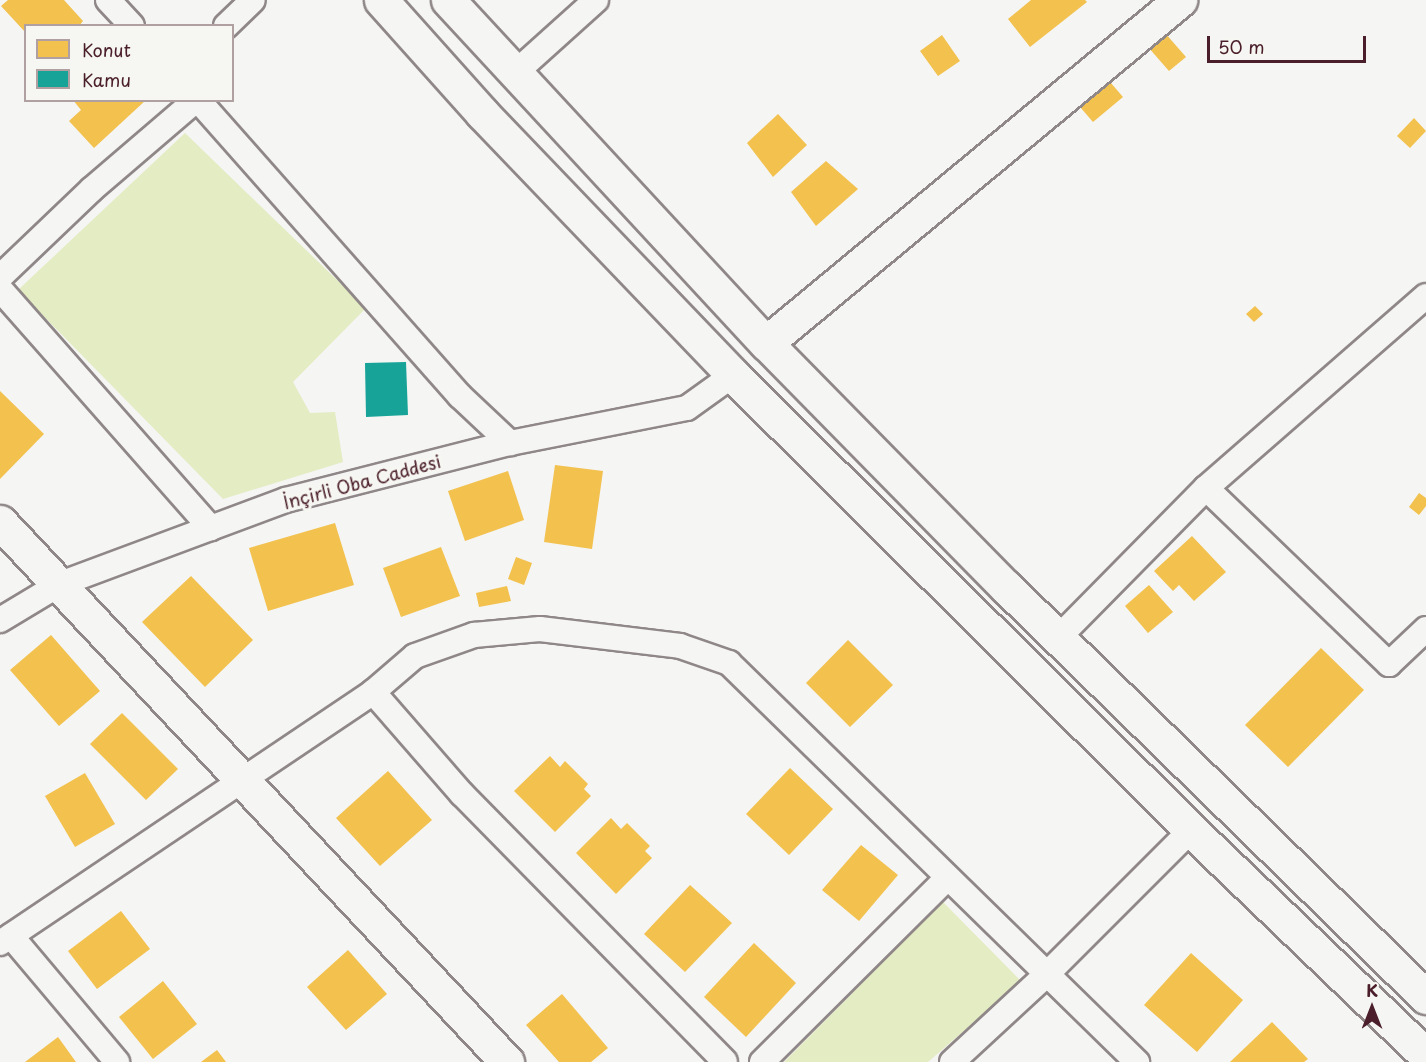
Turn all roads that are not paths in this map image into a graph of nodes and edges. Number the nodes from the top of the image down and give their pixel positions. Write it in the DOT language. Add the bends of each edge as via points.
graph roads {
  1 [pos="108,0"];
  2 [pos="253,0"];
  3 [pos="381,0"];
  4 [pos="448,0"];
  5 [pos="596,0"];
  6 [pos="1180,0"];
  7 [pos="130,24"];
  8 [pos="228,24"];
  9 [pos="515,73"];
  10 [pos="195,102"];
  11 [pos="199,102"];
  12 [pos="0,277"];
  13 [pos="0,289"];
  14 [pos="1426,296"];
  15 [pos="766,342"];
  16 [pos="733,375"];
  17 [pos="510,443"];
  18 [pos="1206,488"];
  19 [pos="0,522"];
  20 [pos="212,528"];
  21 [pos="60,584"];
  22 [pos="0,620"];
  23 [pos="1426,629"];
  24 [pos="1058,638"];
  25 [pos="373,692"];
  26 [pos="242,777"];
  27 [pos="1191,830"];
  28 [pos="947,878"];
  29 [pos="6,940"];
  30 [pos="1047,974"];
  31 [pos="1426,997"];
  32 [pos="1426,1055"];
  33 [pos="117,1062"];
  34 [pos="507,1062"];
  35 [pos="725,1062"];
  36 [pos="762,1062"];
  37 [pos="952,1062"];
  38 [pos="1137,1062"];
  1 -- 7 [label="street"];
  2 -- 8 [label="street"];
  3 -- 16 [label="main road" via="482,113"];
  4 -- 9 [label="main road"];
  5 -- 9 [label="street"];
  6 -- 15 [label="main road"];
  9 -- 15 [label="main road"];
  10 -- 12 [label="street" via="92,189"];
  11 -- 17 [label="street" via="460,396"];
  13 -- 20 [label="street"];
  14 -- 18 [label="street"];
  15 -- 24 [label="main road"];
  16 -- 17 [label="street, İnçirli Oba Caddesi" via="687,408"];
  16 -- 27 [label="main road"];
  17 -- 20 [label="street, İnçirli Oba Caddesi" via="286,500"];
  18 -- 23 [label="street" via="1389,664"];
  18 -- 24 [label="street"];
  19 -- 21 [label="main road"];
  20 -- 21 [label="street, İnçirli Oba Caddesi"];
  21 -- 22 [label="street, İnçirli Oba Caddesi"];
  21 -- 26 [label="main road"];
  24 -- 31 [label="main road"];
  25 -- 26 [label="street"];
  25 -- 28 [label="street" via="415,656 474,635 540,629 680,646 729,663"];
  25 -- 35 [label="street" via="462,794"];
  26 -- 29 [label="street"];
  26 -- 34 [label="main road"];
  27 -- 30 [label="street"];
  27 -- 32 [label="main road"];
  28 -- 30 [label="street"];
  28 -- 36 [label="street"];
  29 -- 33 [label="street"];
  30 -- 37 [label="street"];
  30 -- 38 [label="street"];
}
